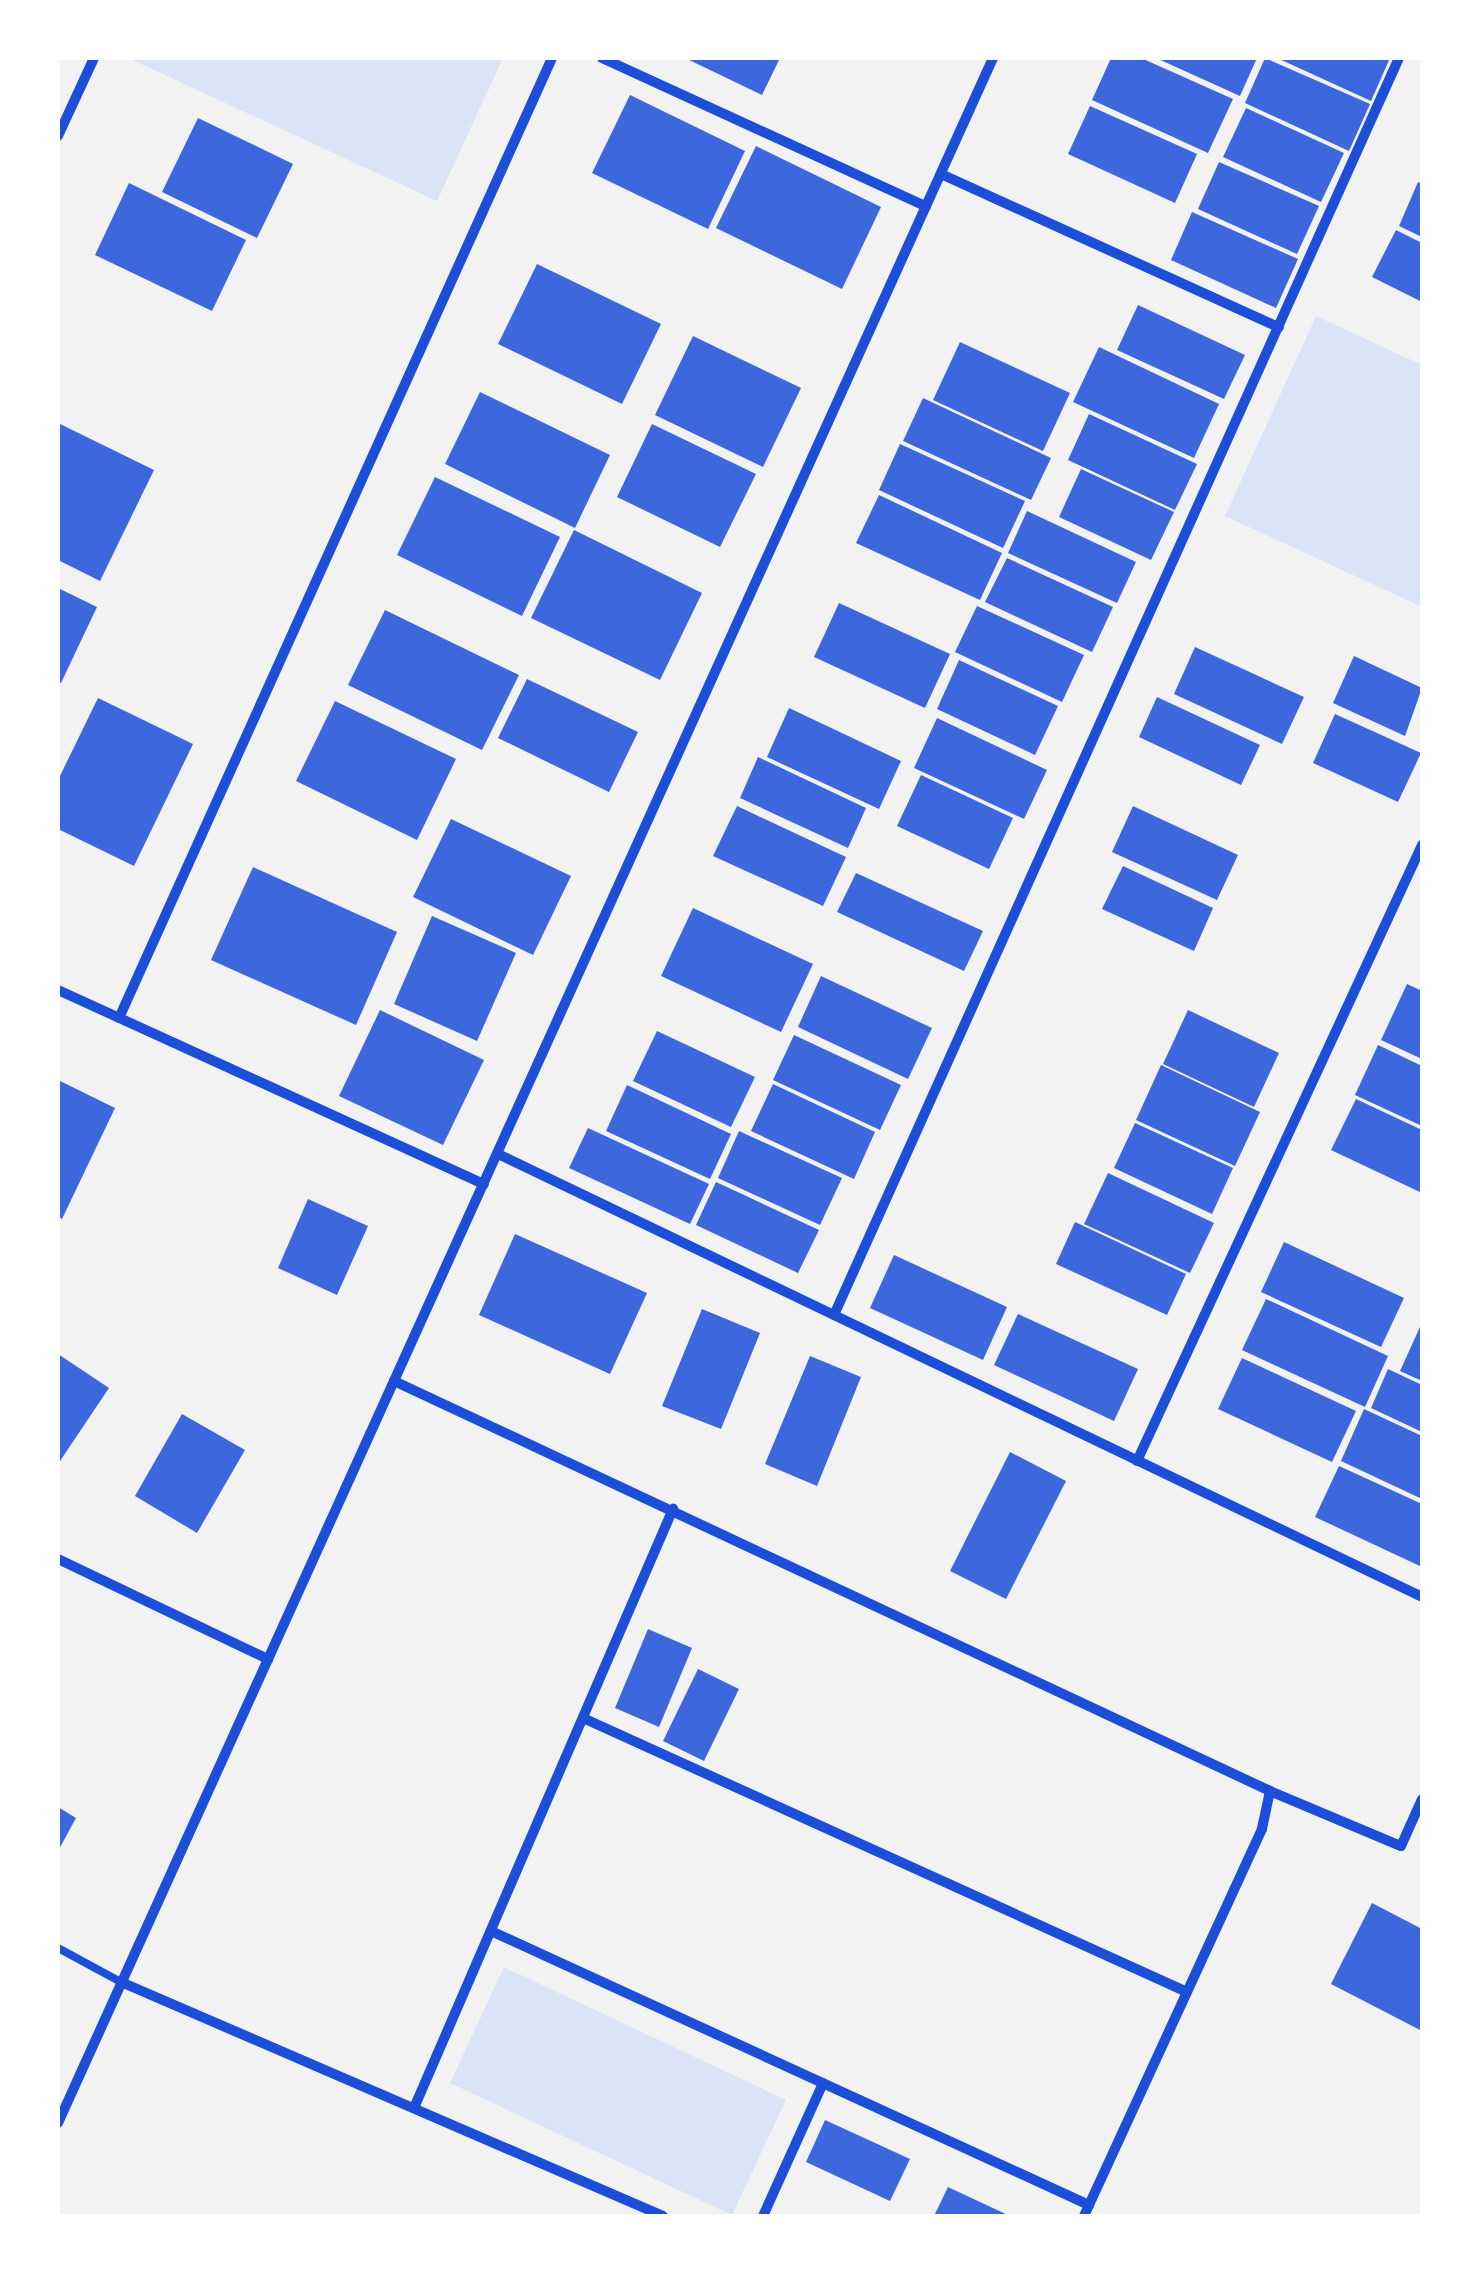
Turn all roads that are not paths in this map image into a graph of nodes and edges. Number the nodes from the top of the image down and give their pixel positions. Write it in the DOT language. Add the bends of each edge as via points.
graph roads {
  1 [pos="94,58"];
  2 [pos="552,58"];
  3 [pos="602,58"];
  4 [pos="993,58"];
  5 [pos="1400,58"];
  6 [pos="58,136"];
  7 [pos="940,174"];
  8 [pos="926,206"];
  9 [pos="1278,327"];
  10 [pos="1422,845"];
  11 [pos="58,990"];
  12 [pos="119,1018"];
  13 [pos="498,1154"];
  14 [pos="484,1184"];
  15 [pos="834,1315"];
  16 [pos="394,1381"];
  17 [pos="1138,1461"];
  18 [pos="673,1510"];
  19 [pos="58,1559"];
  20 [pos="1422,1597"];
  21 [pos="268,1660"];
  22 [pos="583,1718"];
  23 [pos="1270,1790"];
  24 [pos="1422,1798"];
  25 [pos="491,1931"];
  26 [pos="58,1948"];
  27 [pos="121,1982"];
  28 [pos="1188,1992"];
  29 [pos="823,2083"];
  30 [pos="414,2108"];
  31 [pos="58,2124"];
  32 [pos="1090,2205"];
  33 [pos="662,2216"];
  34 [pos="763,2216"];
  35 [pos="1084,2216"];
  1 -- 6 [label="street"];
  2 -- 12 [label="street"];
  3 -- 8 [label="street"];
  4 -- 7 [label="street"];
  5 -- 9 [label="street"];
  7 -- 8 [label="street"];
  7 -- 9 [label="street"];
  8 -- 13 [label="street"];
  9 -- 15 [label="street"];
  10 -- 17 [label="street"];
  11 -- 12 [label="street"];
  12 -- 14 [label="street"];
  13 -- 14 [label="street"];
  13 -- 15 [label="street"];
  14 -- 16 [label="street"];
  15 -- 17 [label="street"];
  16 -- 18 [label="street"];
  16 -- 21 [label="street"];
  17 -- 20 [label="street"];
  18 -- 22 [label="street"];
  18 -- 23 [label="street"];
  19 -- 21 [label="street"];
  21 -- 27 [label="street"];
  22 -- 25 [label="street"];
  22 -- 28 [label="street"];
  23 -- 24 [label="street" via="1402,1846"];
  23 -- 28 [label="street" via="1262,1829"];
  25 -- 29 [label="street"];
  25 -- 30 [label="street"];
  26 -- 27 [label="lane"];
  27 -- 30 [label="street"];
  27 -- 31 [label="street"];
  28 -- 32 [label="street"];
  29 -- 32 [label="street"];
  29 -- 34 [label="street"];
  30 -- 33 [label="street"];
  32 -- 35 [label="street"];
}
